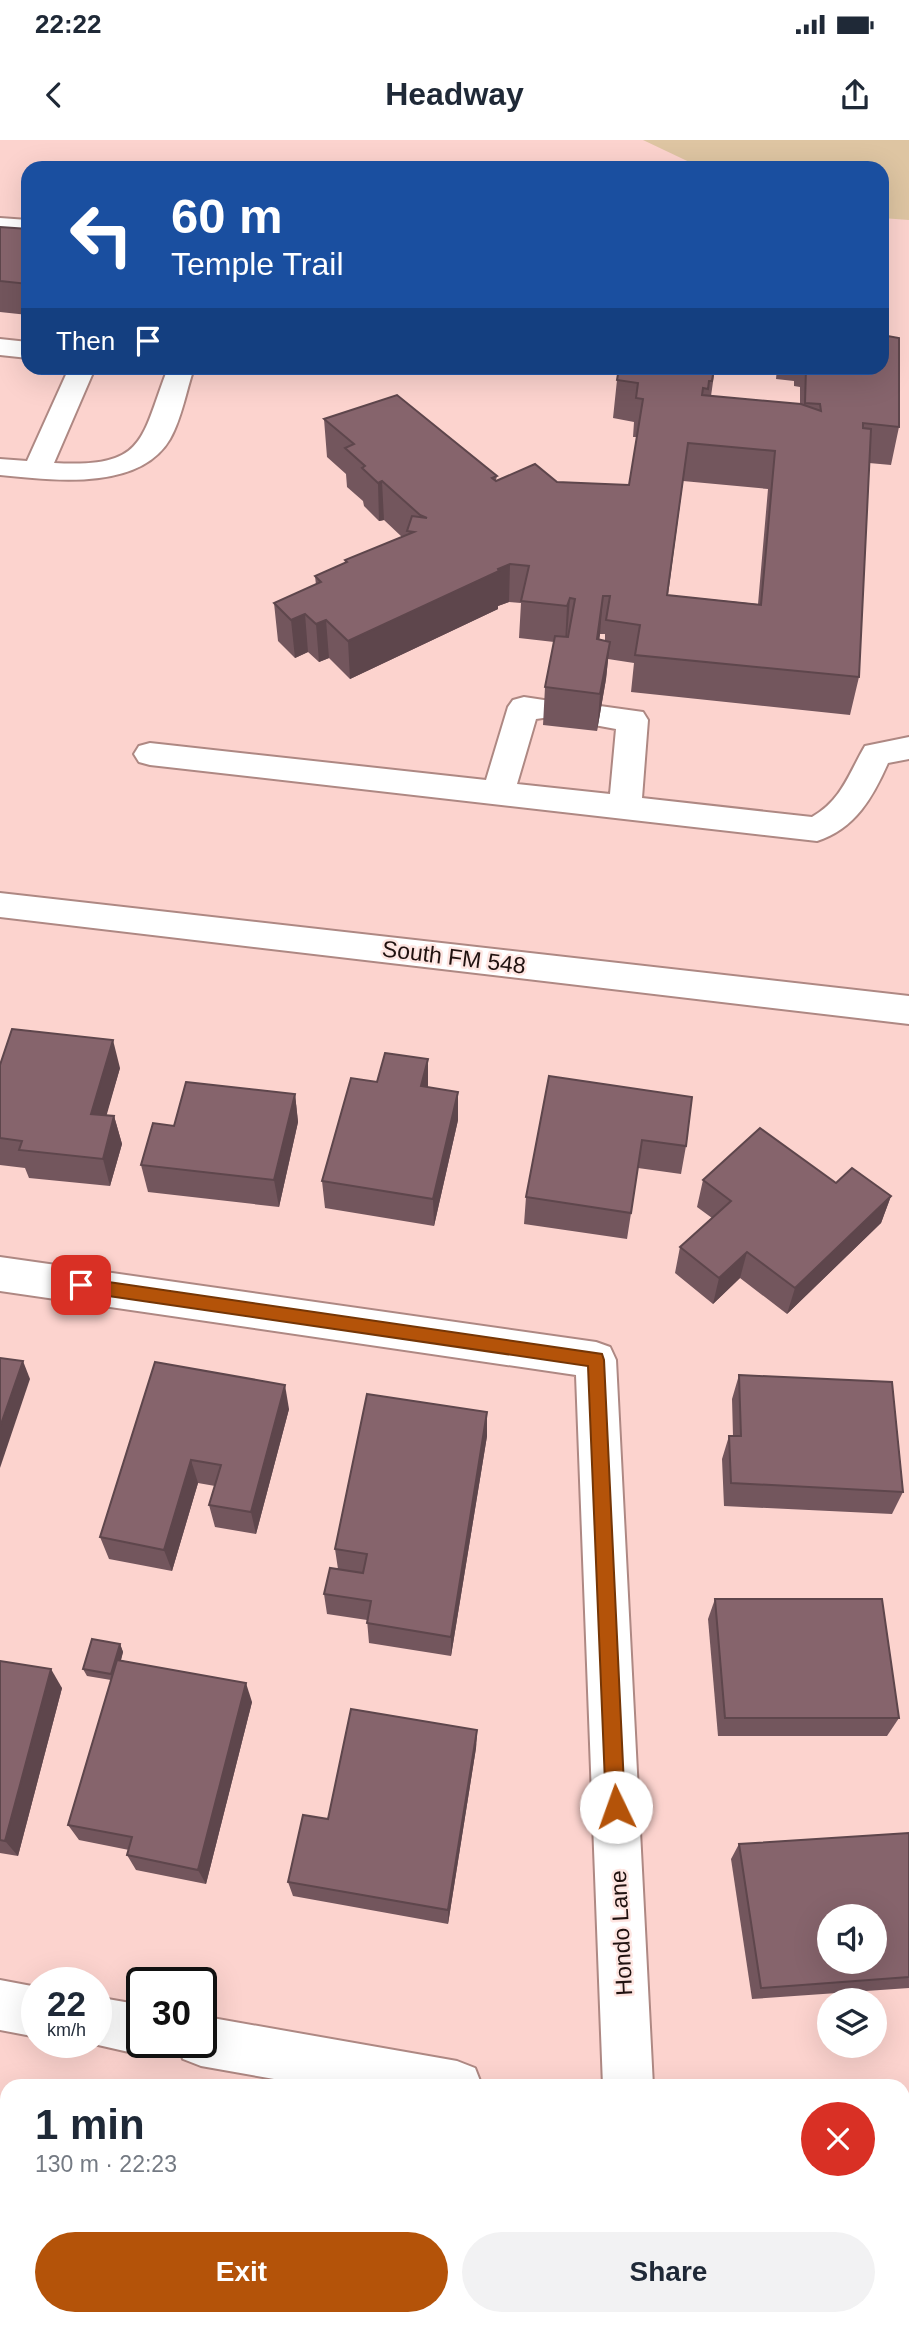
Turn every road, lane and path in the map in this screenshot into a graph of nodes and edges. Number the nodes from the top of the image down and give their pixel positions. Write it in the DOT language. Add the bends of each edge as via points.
graph roads {
  1 [pos="0,225"];
  2 [pos="21,226"];
  3 [pos="79,375"];
  4 [pos="178,375"];
  5 [pos="0,467"];
  6 [pos="37,470"];
  7 [pos="546,709"];
  8 [pos="600,717"];
  9 [pos="909,748"];
  10 [pos="150,754"];
  11 [pos="498,793"];
  12 [pos="625,808"];
  13 [pos="0,905"];
  14 [pos="909,1010"];
  15 [pos="0,1273"];
  16 [pos="0,2006"];
  17 [pos="21,2009"];
  18 [pos="217,2044"];
  19 [pos="417,2079"];
  20 [pos="628,2079"];
  1 -- 2 [label="street"];
  3 -- 6 [label="street"];
  4 -- 6 [label="street" via="156,438 146,452 100,471"];
  5 -- 6 [label="street"];
  7 -- 11 [label="street" via="524,707"];
  8 -- 12 [label="street" via="632,720"];
  9 -- 12 [label="street" via="876,754 860,789 839,818 817,829"];
  10 -- 11 [label="street"];
  11 -- 12 [label="street"];
  13 -- 14 [label="street, South FM 548"];
  15 -- 20 [label="street, Hondo Lane" via="596,1360"];
  16 -- 17 [label="street"];
  18 -- 19 [label="street"];
}
